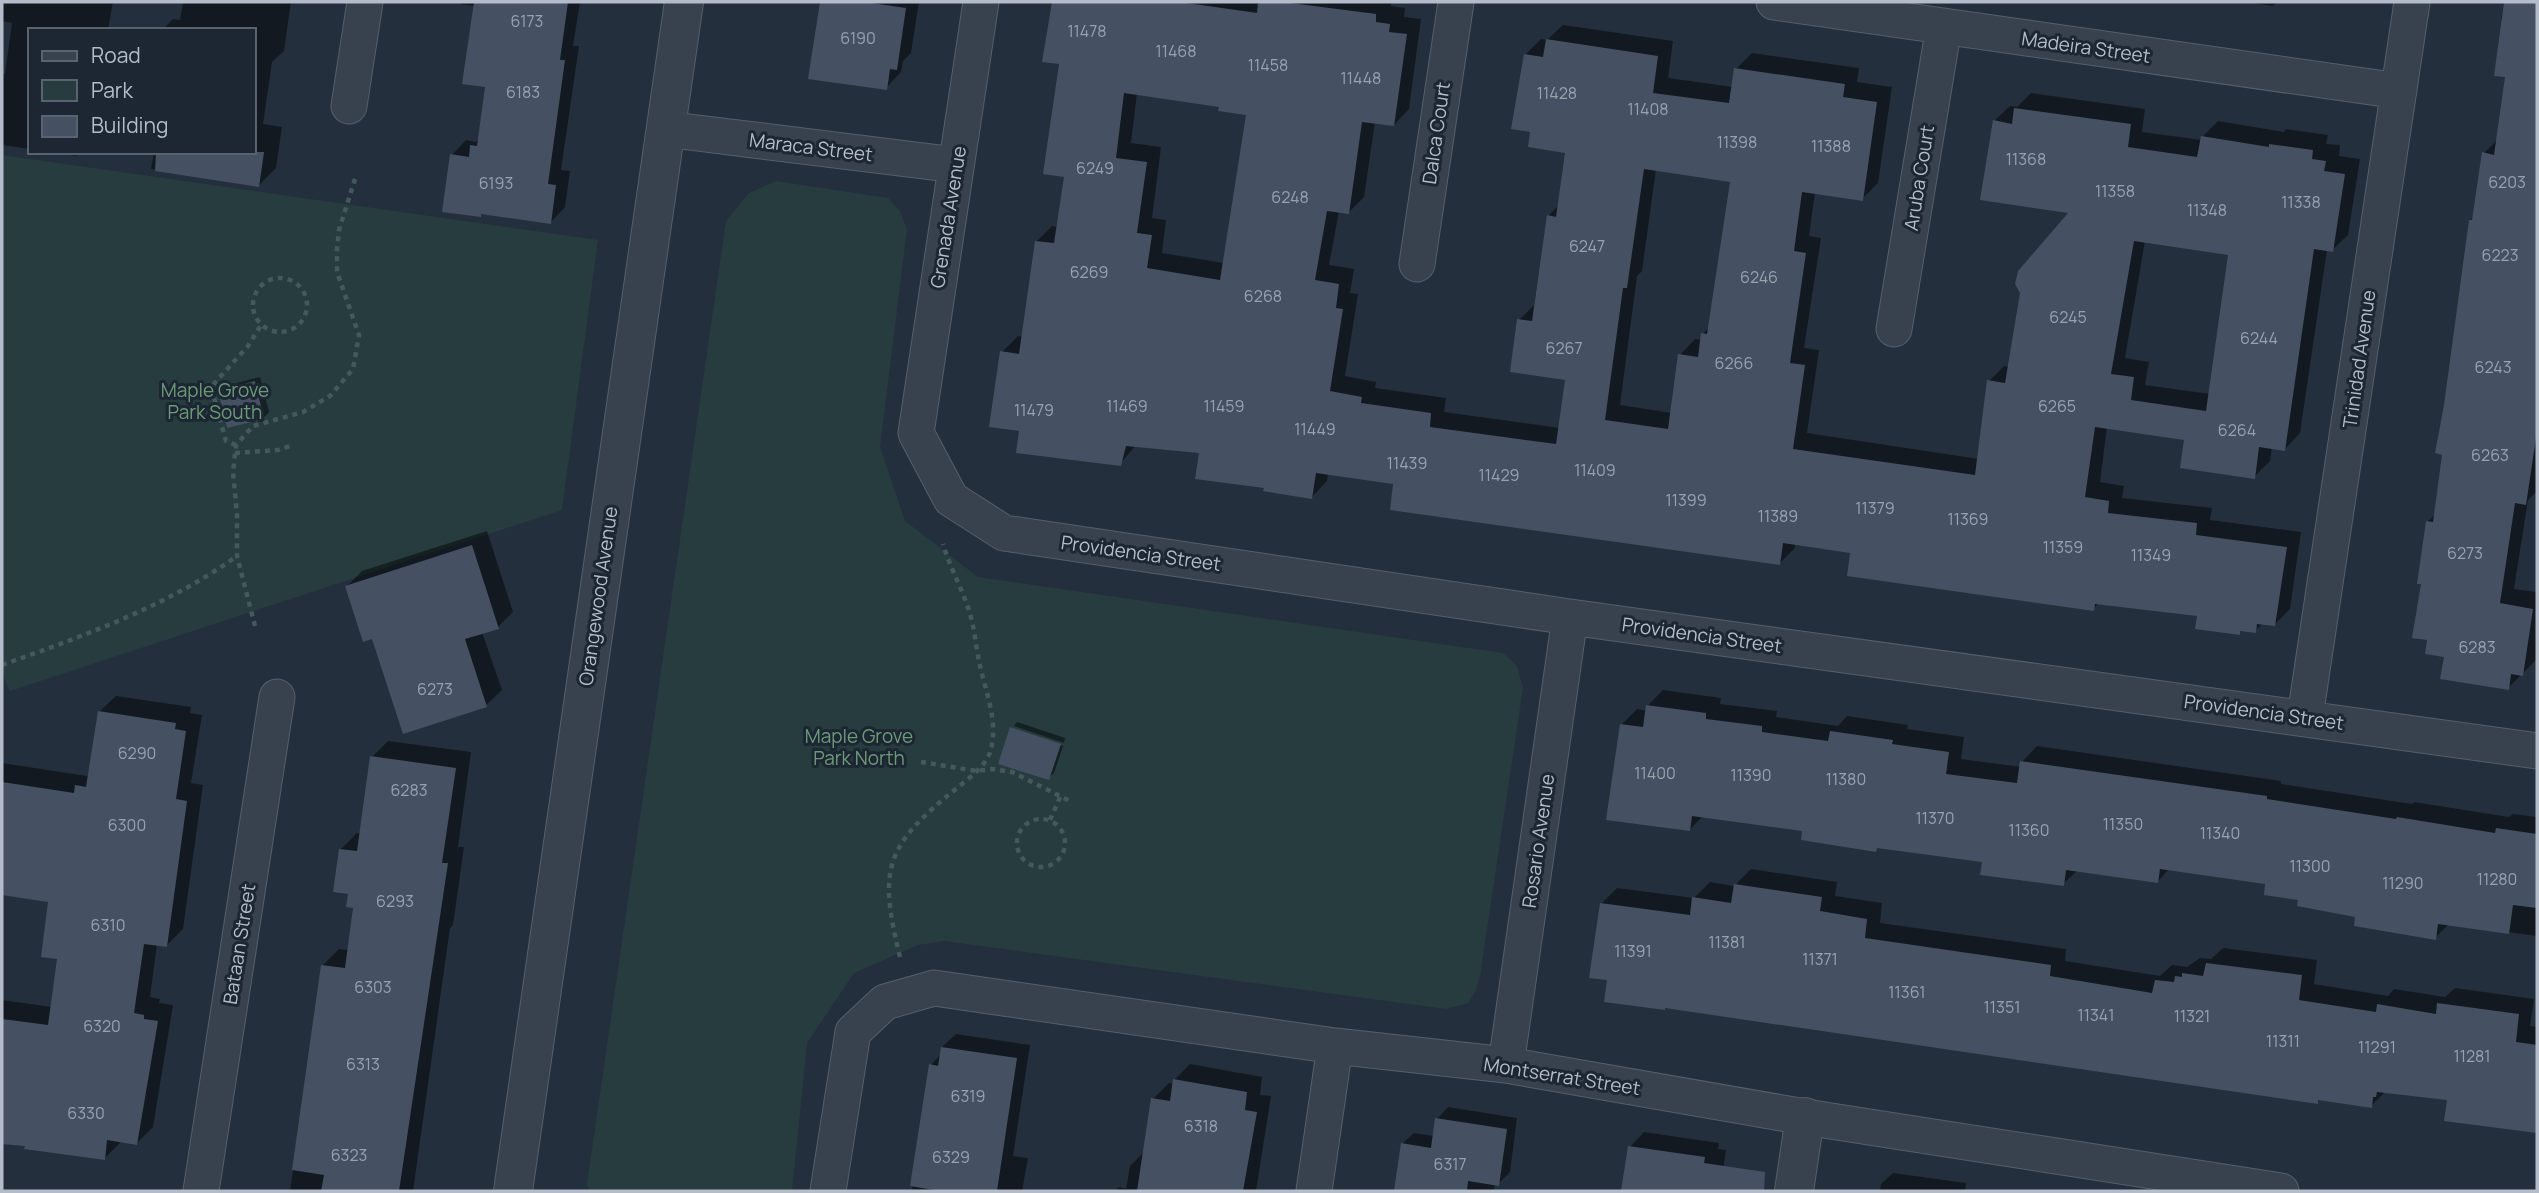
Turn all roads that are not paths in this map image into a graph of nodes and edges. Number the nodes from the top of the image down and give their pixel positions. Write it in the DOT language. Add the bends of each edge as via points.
graph roads {
  1 [pos="365,2"];
  2 [pos="684,2"];
  3 [pos="981,2"];
  4 [pos="1456,2"];
  5 [pos="1774,2"];
  6 [pos="2412,2"];
  7 [pos="1944,26"];
  8 [pos="2399,91"];
  9 [pos="349,106"];
  10 [pos="665,129"];
  11 [pos="956,165"];
  12 [pos="1417,264"];
  13 [pos="1894,329"];
  14 [pos="916,433"];
  15 [pos="1570,617"];
  16 [pos="277,697"];
  17 [pos="2305,717"];
  18 [pos="2537,751"];
  19 [pos="1335,1046"];
  20 [pos="1506,1065"];
  21 [pos="1805,1117"];
  22 [pos="2261,1190"];
  23 [pos="201,1191"];
  24 [pos="513,1191"];
  25 [pos="828,1191"];
  26 [pos="1314,1191"];
  27 [pos="1794,1191"];
  1 -- 9 [label="street"];
  2 -- 10 [label="street, Orangewood Avenue"];
  3 -- 11 [label="street, Grenada Avenue"];
  4 -- 12 [label="street, Dalca Court"];
  5 -- 7 [label="street, Madeira Street"];
  6 -- 8 [label="street, Trinidad Avenue"];
  7 -- 8 [label="street, Madeira Street"];
  7 -- 13 [label="street, Aruba Court"];
  8 -- 17 [label="street, Trinidad Avenue"];
  10 -- 11 [label="street, Maraca Street"];
  10 -- 24 [label="street, Orangewood Avenue"];
  11 -- 14 [label="street, Grenada Avenue"];
  14 -- 15 [label="street, Providencia Street" via="951,499 1004,533"];
  15 -- 17 [label="street, Providencia Street"];
  15 -- 20 [label="street, Rosario Avenue"];
  16 -- 23 [label="street, Bataan Street"];
  17 -- 18 [label="street, Providencia Street"];
  19 -- 20 [label="street, Montserrat Street"];
  19 -- 25 [label="street, Montserrat Street" via="934,988 885,1002 853,1032"];
  19 -- 26 [label="street"];
  20 -- 21 [label="street, Montserrat Street"];
  21 -- 22 [label="street, Montserrat Street"];
  21 -- 27 [label="street"];
}
